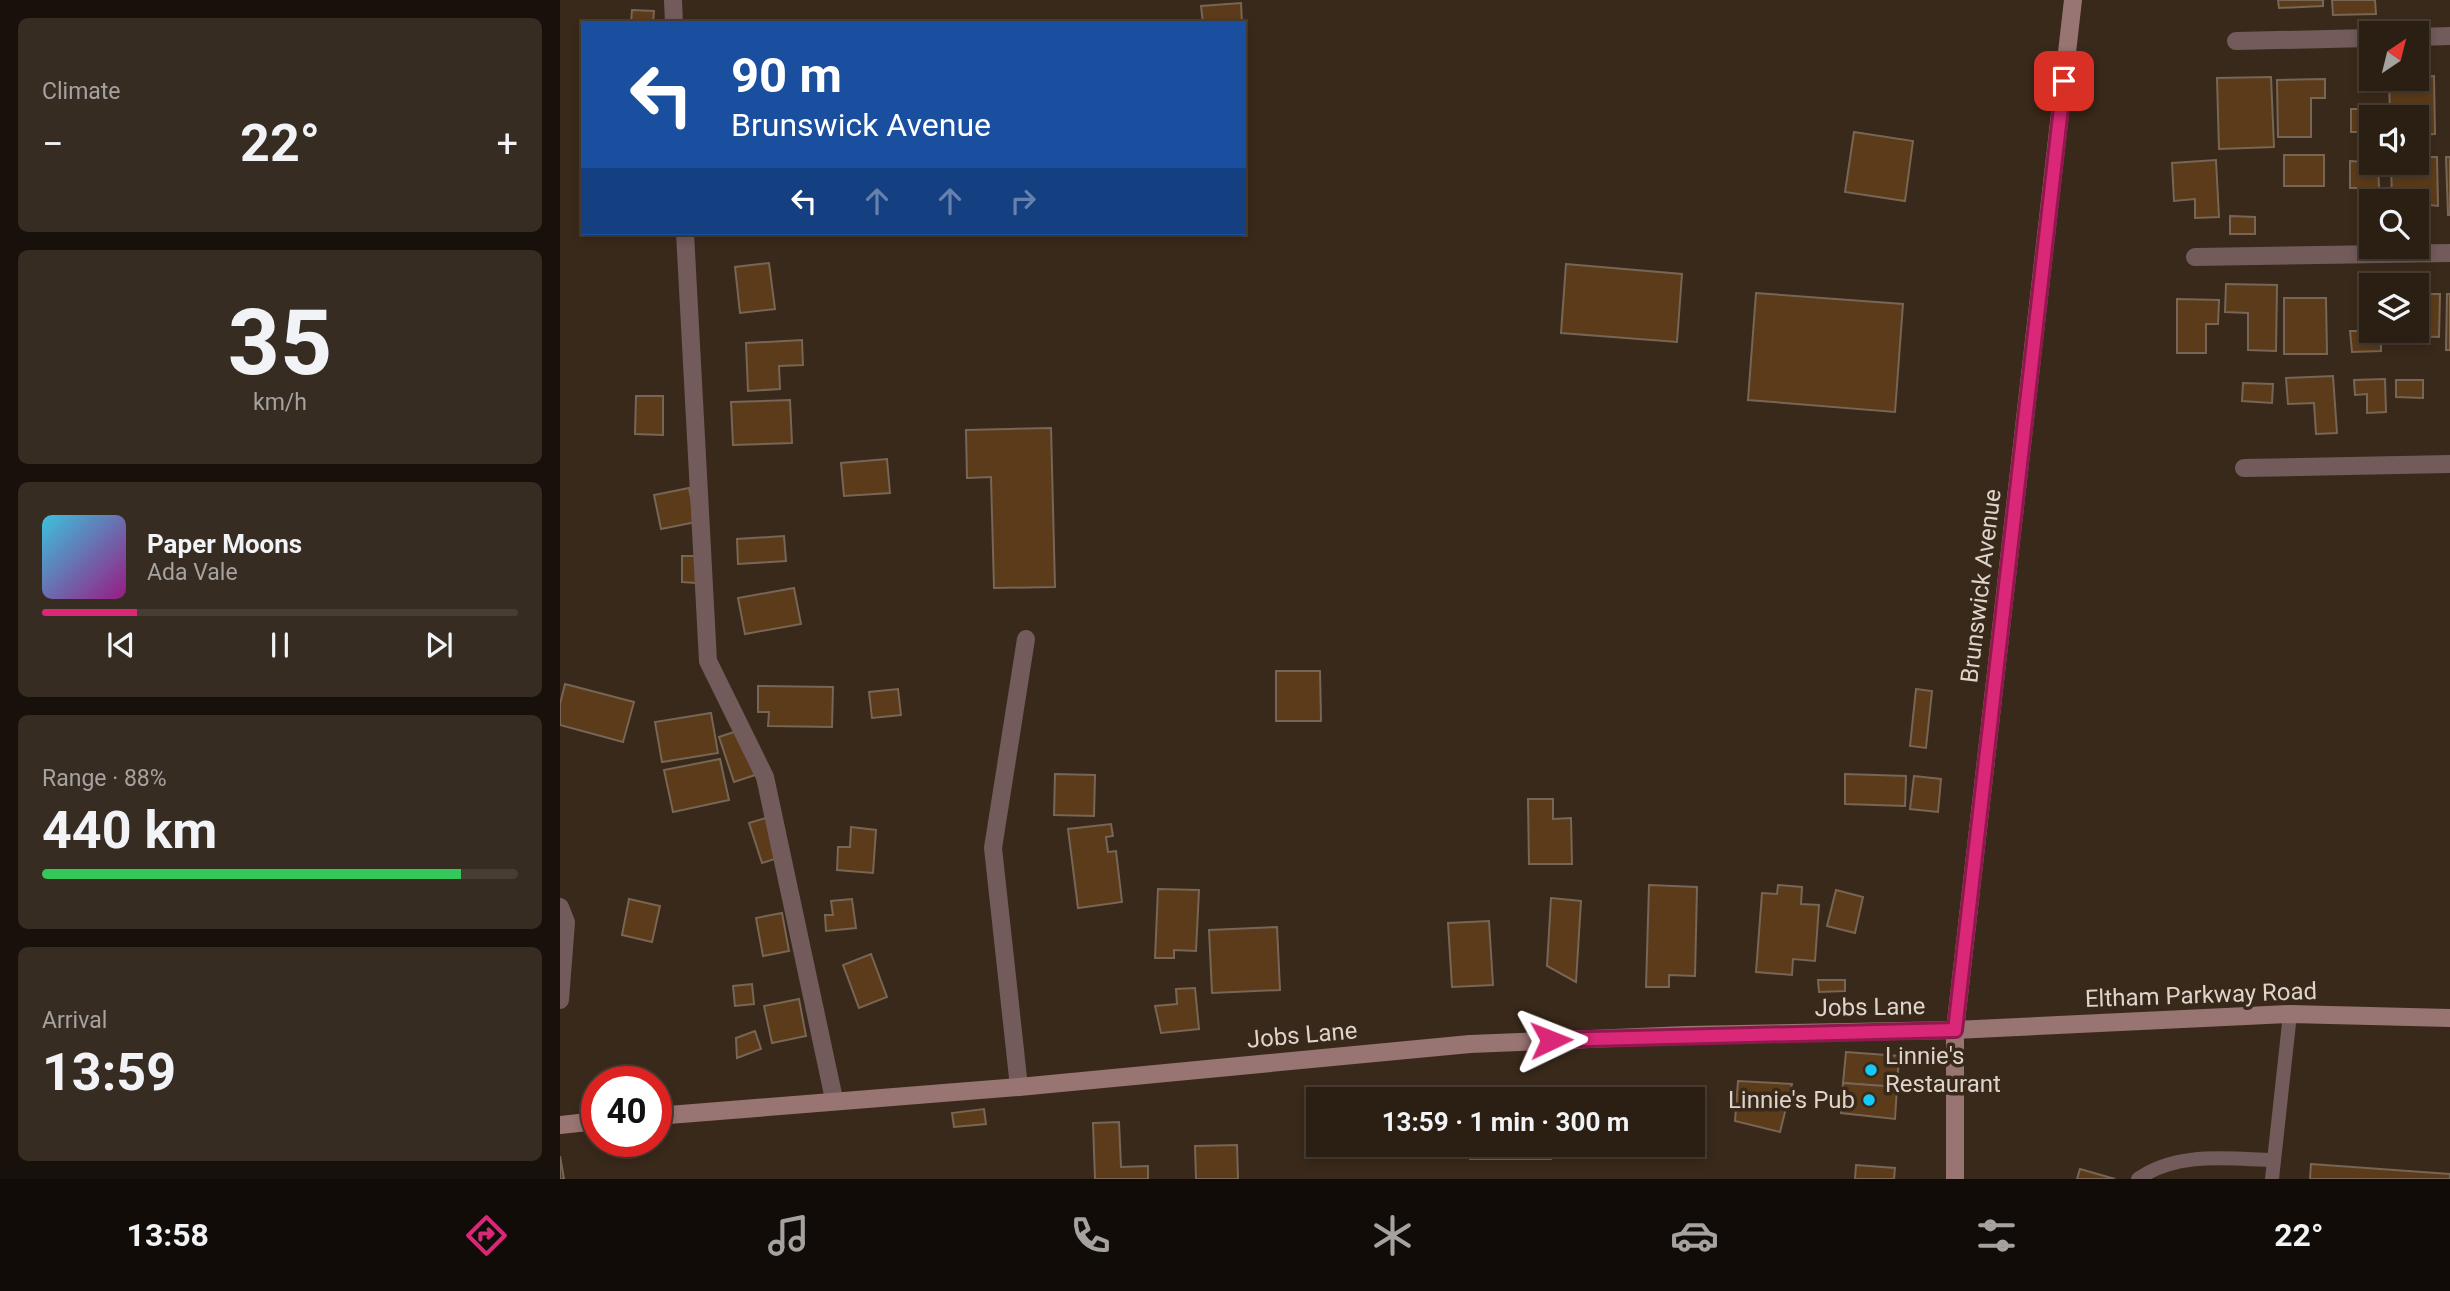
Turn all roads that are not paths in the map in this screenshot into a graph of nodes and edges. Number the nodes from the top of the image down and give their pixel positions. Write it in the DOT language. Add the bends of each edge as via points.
graph roads {
  1 [pos="673,0"];
  2 [pos="2073,0"];
  3 [pos="674,21"];
  4 [pos="2450,36"];
  5 [pos="2429,37"];
  6 [pos="2359,38"];
  7 [pos="2236,41"];
  8 [pos="685,235"];
  9 [pos="2450,253"];
  10 [pos="2195,257"];
  11 [pos="2450,464"];
  12 [pos="2244,468"];
  13 [pos="1026,639"];
  14 [pos="560,907"];
  15 [pos="560,1000"];
  16 [pos="2290,1014"];
  17 [pos="2450,1017"];
  18 [pos="1955,1030"];
  19 [pos="1019,1087"];
  20 [pos="834,1099"];
  21 [pos="672,1114"];
  22 [pos="581,1123"];
  23 [pos="560,1125"];
  24 [pos="2274,1160"];
  25 [pos="1955,1179"];
  26 [pos="2138,1179"];
  27 [pos="2272,1179"];
  1 -- 3 [label="street"];
  2 -- 18 [label="street, Brunswick Avenue"];
  4 -- 5 [label="street"];
  6 -- 7 [label="street"];
  8 -- 20 [label="street" via="708,661 765,777"];
  9 -- 10 [label="street"];
  11 -- 12 [label="street"];
  13 -- 19 [label="street" via="993,848"];
  14 -- 15 [label="street" via="566,922"];
  16 -- 17 [label="street, Eltham Parkway Road"];
  16 -- 18 [label="street, Eltham Parkway Road"];
  16 -- 24 [label="lane"];
  18 -- 19 [label="street, Jobs Lane" via="1470,1044"];
  18 -- 25 [label="street, Brunswick Avenue"];
  19 -- 20 [label="street, Jobs Lane"];
  20 -- 21 [label="street, Jobs Lane"];
  22 -- 23 [label="street"];
  24 -- 26 [label="lane" via="2195,1158 2156,1166"];
  24 -- 27 [label="lane"];
}
